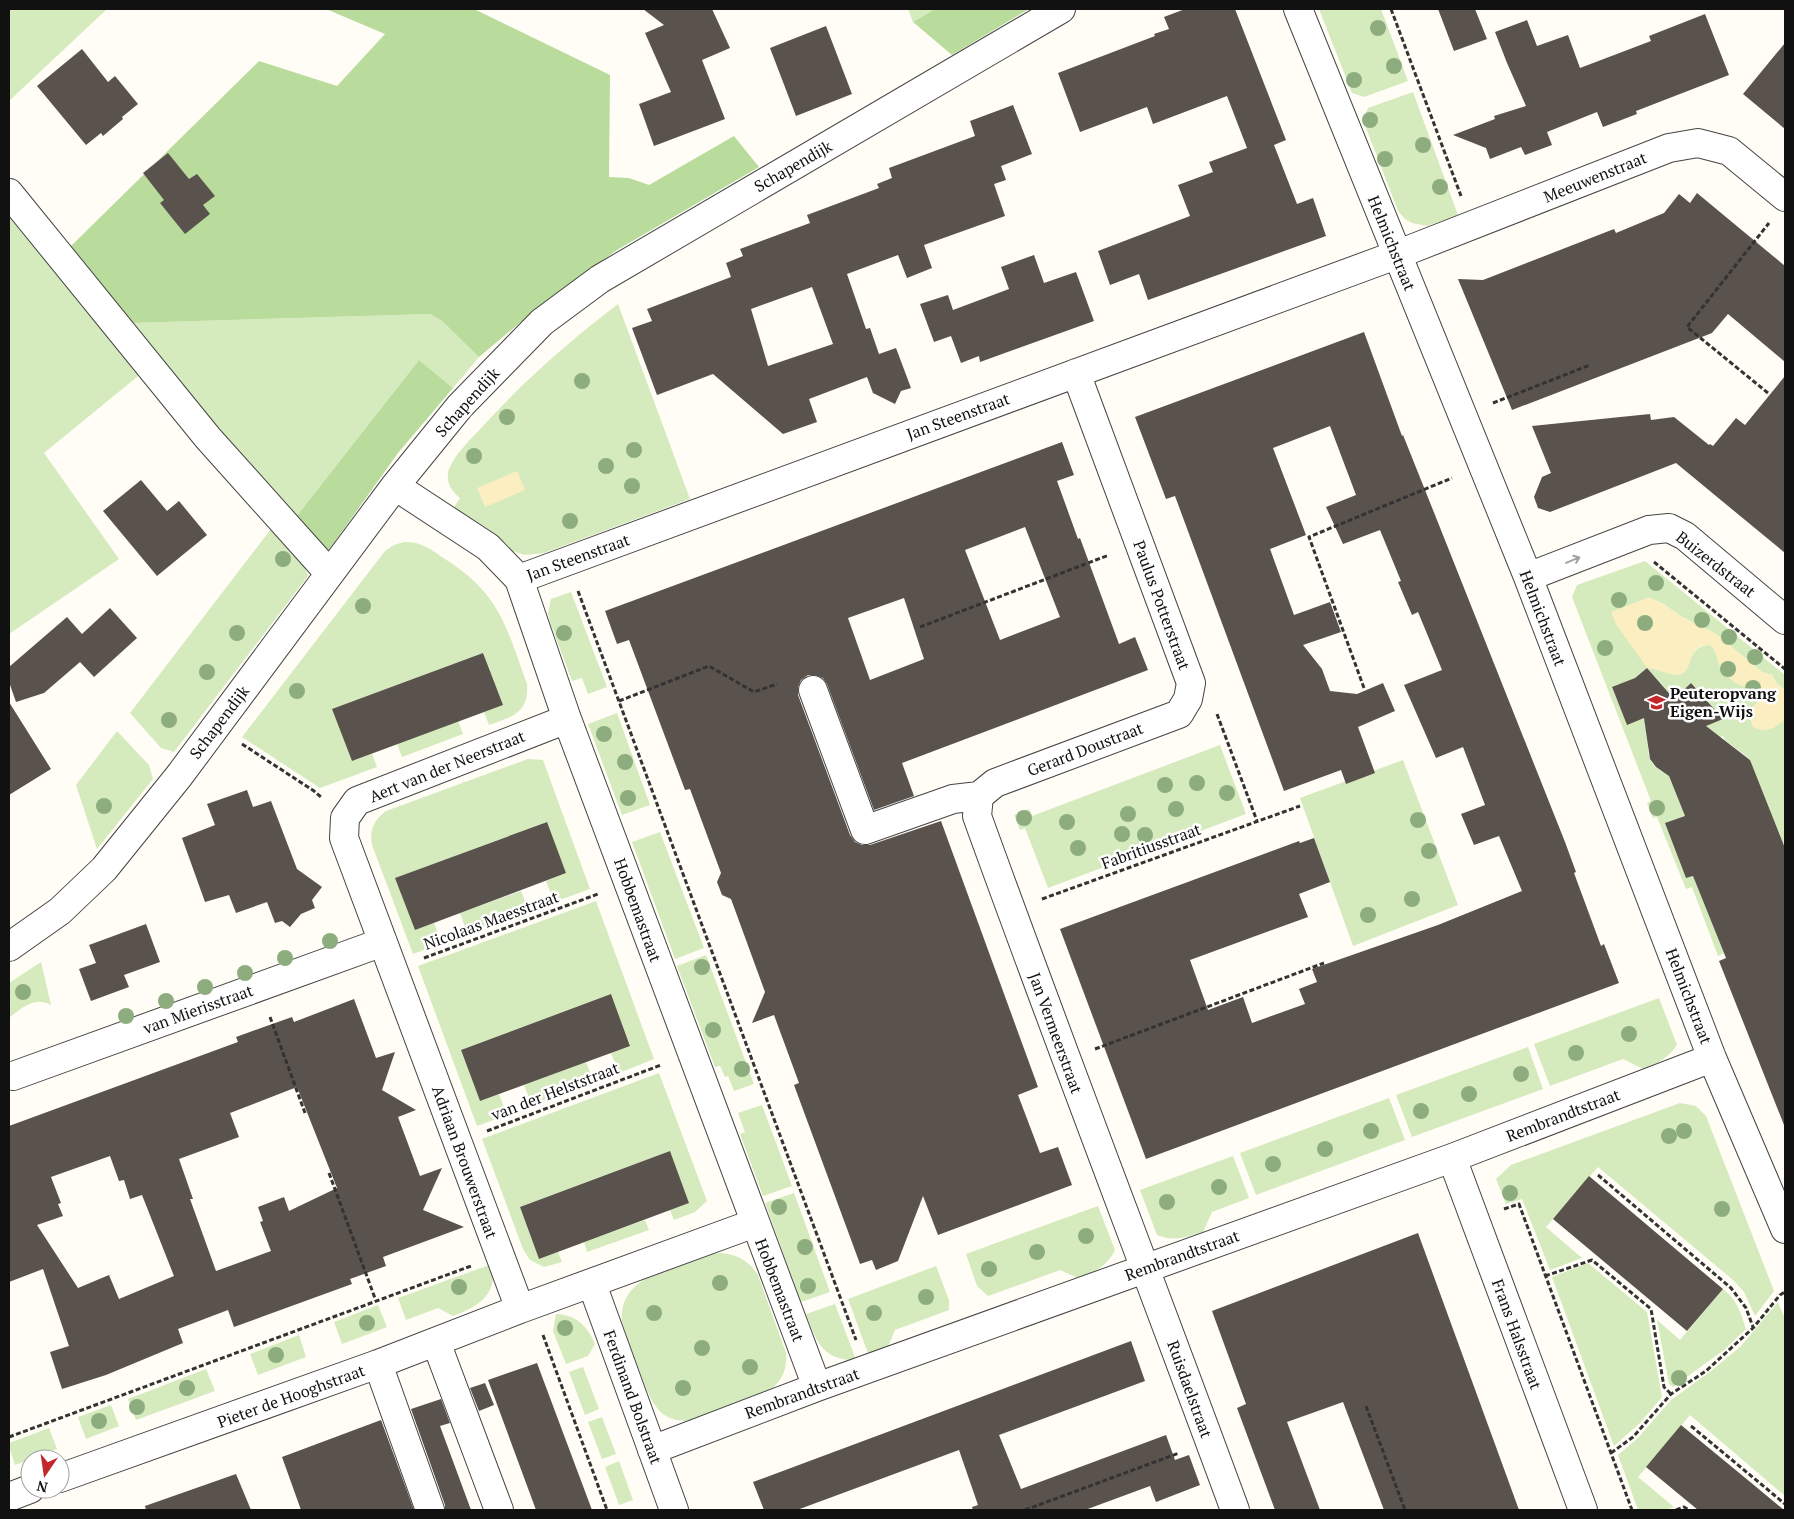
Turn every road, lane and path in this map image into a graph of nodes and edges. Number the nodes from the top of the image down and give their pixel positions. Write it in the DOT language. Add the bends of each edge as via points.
graph roads {
  1 [pos="1061,9"];
  2 [pos="1298,9"];
  3 [pos="1391,9"];
  4 [pos="9,193"];
  5 [pos="1779,207"];
  6 [pos="1472,225"];
  7 [pos="1396,255"];
  8 [pos="1590,365"];
  9 [pos="1076,373"];
  10 [pos="1768,393"];
  11 [pos="1462,416"];
  12 [pos="1482,465"];
  13 [pos="395,486"];
  14 [pos="1626,539"];
  15 [pos="1139,544"];
  16 [pos="567,561"];
  17 [pos="329,573"];
  18 [pos="1528,577"];
  19 [pos="519,579"];
  20 [pos="1785,620"];
  21 [pos="920,627"];
  22 [pos="1785,669"];
  23 [pos="777,684"];
  24 [pos="1364,688"];
  25 [pos="813,690"];
  26 [pos="1188,699"];
  27 [pos="619,701"];
  28 [pos="567,719"];
  29 [pos="215,727"];
  30 [pos="979,796"];
  31 [pos="1300,806"];
  32 [pos="345,818"];
  33 [pos="1258,820"];
  34 [pos="598,894"];
  35 [pos="1011,911"];
  36 [pos="383,942"];
  37 [pos="9,947"];
  38 [pos="1324,962"];
  39 [pos="393,969"];
  40 [pos="259,987"];
  41 [pos="1712,1058"];
  42 [pos="1066,1060"];
  43 [pos="661,1065"];
  44 [pos="13,1076"];
  45 [pos="305,1113"];
  46 [pos="458,1142"];
  47 [pos="1452,1158"];
  48 [pos="329,1173"];
  49 [pos="1598,1175"];
  50 [pos="1475,1220"];
  51 [pos="755,1223"];
  52 [pos="1785,1230"];
  53 [pos="500,1255"];
  54 [pos="1145,1268"];
  55 [pos="1545,1276"];
  56 [pos="592,1284"];
  57 [pos="1785,1292"];
  58 [pos="376,1301"];
  59 [pos="526,1307"];
  60 [pos="1753,1328"];
  61 [pos="436,1342"];
  62 [pos="378,1364"];
  63 [pos="867,1369"];
  64 [pos="816,1387"];
  65 [pos="1671,1394"];
  66 [pos="1366,1406"];
  67 [pos="1692,1426"];
  68 [pos="9,1437"];
  69 [pos="1209,1442"];
  70 [pos="652,1450"];
  71 [pos="1611,1453"];
  72 [pos="70,1474"];
  73 [pos="1785,1504"];
  74 [pos="430,1510"];
  75 [pos="499,1510"];
  76 [pos="607,1510"];
  77 [pos="674,1510"];
  78 [pos="1025,1510"];
  79 [pos="1235,1510"];
  80 [pos="1405,1510"];
  81 [pos="1582,1510"];
  82 [pos="1632,1510"];
  83 [pos="1676,1510"];
  84 [pos="1688,1510"];
  1 -- 13 [label="street, Schapendijk" via="600,279 542,322 460,406"];
  2 -- 7 [label="street, Helmichstraat"];
  3 -- 6 [label="path"];
  4 -- 17 [label="street" via="208,438"];
  5 -- 6 [label="street, Meeuwenstraat" via="1729,152 1698,143 1668,148"];
  5 -- 10 [label="path" via="1687,327"];
  6 -- 7 [label="street, Meeuwenstraat"];
  7 -- 9 [label="street, Jan Steenstraat"];
  7 -- 11 [label="street, Helmichstraat"];
  8 -- 11 [label="path"];
  9 -- 15 [label="street, Paulus Potterstraat"];
  9 -- 16 [label="street, Jan Steenstraat"];
  11 -- 12 [label="street, Helmichstraat"];
  12 -- 18 [label="street, Helmichstraat"];
  12 -- 24 [label="path" via="1309,537"];
  13 -- 17 [label="street, Schapendijk"];
  13 -- 19 [label="street, Hobbemastraat" via="488,548"];
  18 -- 14 [label="street, Buizerdstraat, one-way"];
  14 -- 20 [label="street, Buizerdstraat" via="1649,530 1669,528 1685,536"];
  14 -- 22 [label="path"];
  15 -- 21 [label="path"];
  15 -- 26 [label="street, Paulus Potterstraat" via="1191,683"];
  16 -- 19 [label="street, Jan Steenstraat"];
  16 -- 27 [label="path"];
  17 -- 29 [label="street, Schapendijk"];
  18 -- 41 [label="street, Helmichstraat"];
  19 -- 28 [label="street, Hobbemastraat"];
  23 -- 27 [label="path" via="754,692 709,666"];
  25 -- 30 [label="street" via="865,830 952,799"];
  26 -- 30 [label="street, Gerard Doustraat" via="1179,714 995,783"];
  26 -- 33 [label="path" via="1218,714"];
  27 -- 63 [label="path"];
  28 -- 32 [label="street, Aert van der Neerstraat" via="357,801"];
  28 -- 51 [label="street, Hobbemastraat"];
  29 -- 32 [label="path" via="314,791"];
  29 -- 37 [label="street, Schapendijk" via="104,869 60,911"];
  30 -- 35 [label="street, Jan Vermeerstraat" via="977,816"];
  31 -- 33 [label="path, Fabritiusstraat"];
  32 -- 36 [label="street" via="344,838"];
  33 -- 35 [label="path, Fabritiusstraat"];
  34 -- 39 [label="path, Nicolaas Maesstraat"];
  35 -- 42 [label="street, Jan Vermeerstraat"];
  36 -- 39 [label="street, Adriaan Brouwerstraat"];
  36 -- 40 [label="street, van Mierisstraat"];
  38 -- 42 [label="path"];
  39 -- 46 [label="street, Adriaan Brouwerstraat"];
  40 -- 44 [label="street, van Mierisstraat"];
  40 -- 45 [label="path"];
  41 -- 47 [label="street, Rembrandtstraat"];
  41 -- 52 [label="street, Helmichstraat"];
  42 -- 54 [label="street, Jan Vermeerstraat"];
  43 -- 46 [label="path, van der Helststraat"];
  46 -- 53 [label="street, Adriaan Brouwerstraat"];
  47 -- 50 [label="street, Frans Halsstraat"];
  47 -- 54 [label="street, Rembrandtstraat"];
  48 -- 58 [label="path"];
  49 -- 60 [label="path" via="1731,1288 1746,1308"];
  50 -- 55 [label="path" via="1519,1204"];
  50 -- 81 [label="street, Frans Halsstraat"];
  51 -- 56 [label="street"];
  51 -- 64 [label="street, Hobbemastraat"];
  53 -- 58 [label="path"];
  53 -- 59 [label="street, Adriaan Brouwerstraat"];
  54 -- 63 [label="street, Rembrandtstraat"];
  54 -- 69 [label="street, Ruisdaelstraat"];
  55 -- 65 [label="path" via="1592,1260 1651,1309 1664,1387"];
  55 -- 71 [label="path"];
  56 -- 59 [label="street"];
  56 -- 70 [label="street, Ferdinand Bolstraat"];
  57 -- 60 [label="path"];
  58 -- 68 [label="path"];
  59 -- 61 [label="street, Pieter de Hooghstraat"];
  59 -- 76 [label="path"];
  60 -- 65 [label="path" via="1706,1371"];
  61 -- 62 [label="street, Pieter de Hooghstraat"];
  61 -- 75 [label="street"];
  62 -- 72 [label="street, Pieter de Hooghstraat"];
  62 -- 74 [label="street"];
  63 -- 64 [label="street, Rembrandtstraat"];
  64 -- 70 [label="street, Rembrandtstraat"];
  65 -- 71 [label="path" via="1633,1437"];
  66 -- 80 [label="path"];
  67 -- 73 [label="path"];
  69 -- 78 [label="path"];
  69 -- 79 [label="street, Ruisdaelstraat"];
  70 -- 77 [label="street, Ferdinand Bolstraat"];
  71 -- 82 [label="path"];
  83 -- 84 [label="path" via="1684,1507"];
}
